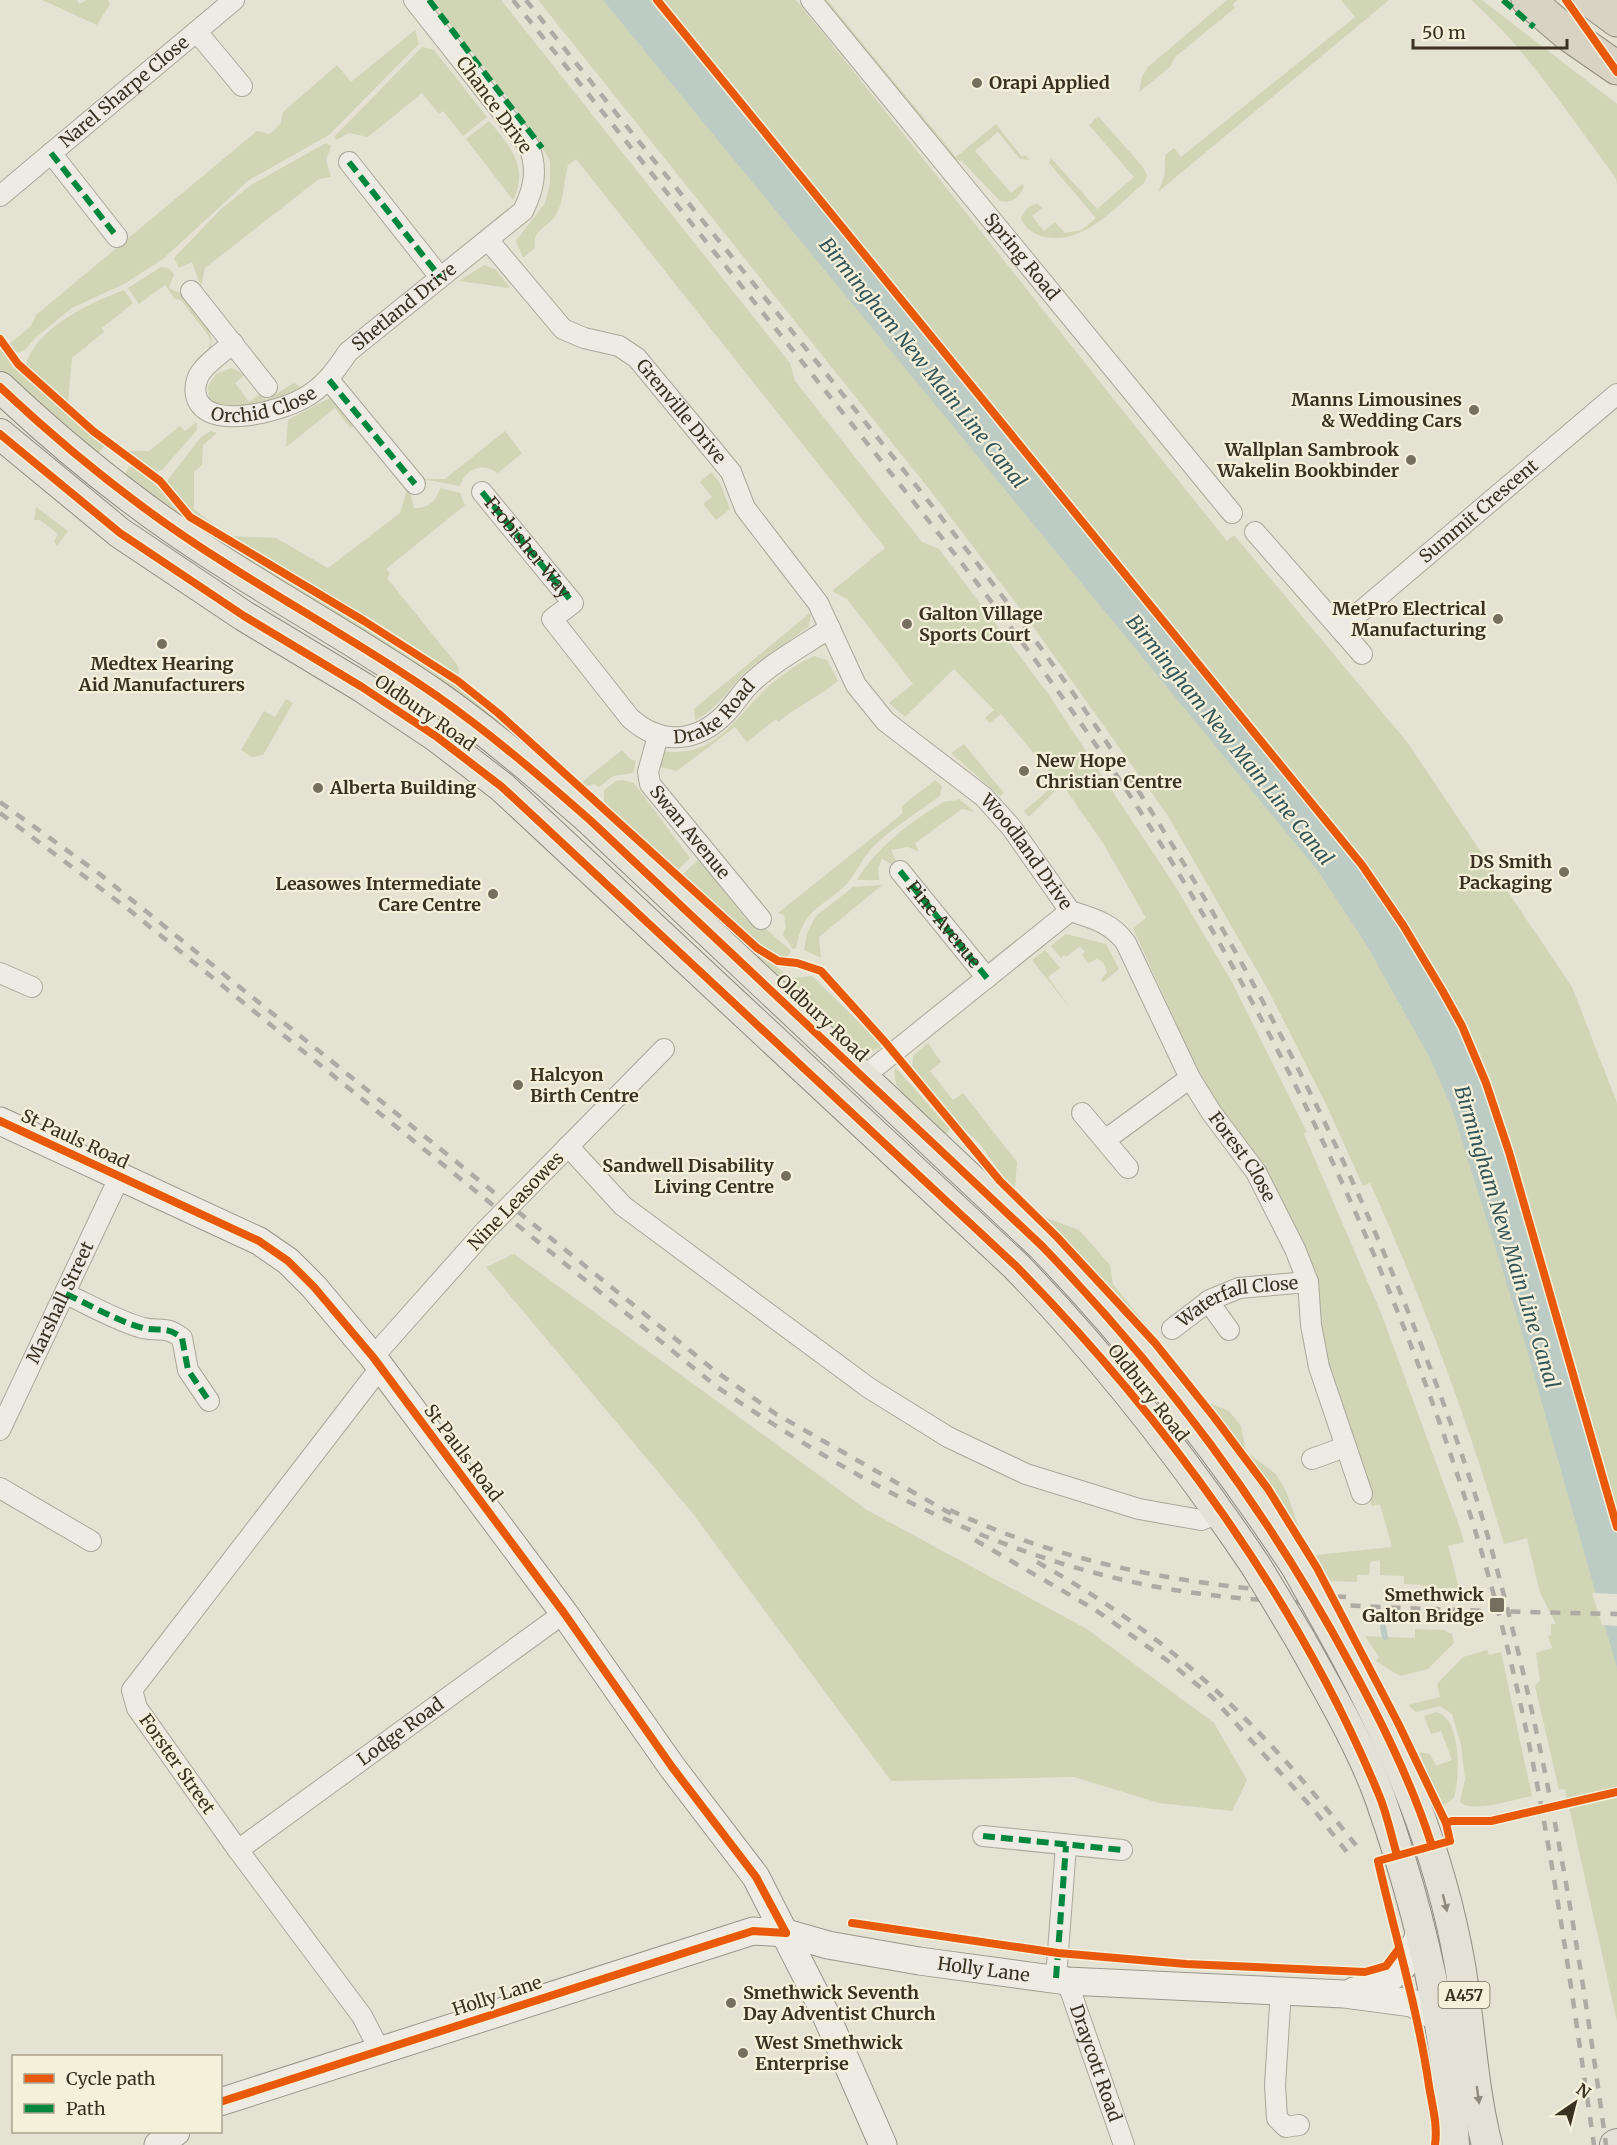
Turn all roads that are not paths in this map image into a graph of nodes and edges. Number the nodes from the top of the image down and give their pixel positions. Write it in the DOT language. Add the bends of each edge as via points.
graph roads {
  1 [pos="234,0"];
  2 [pos="414,0"];
  3 [pos="811,0"];
  4 [pos="1528,0"];
  5 [pos="1590,0"];
  6 [pos="1617,20"];
  7 [pos="197,32"];
  8 [pos="1617,68"];
  9 [pos="242,86"];
  10 [pos="51,153"];
  11 [pos="349,162"];
  12 [pos="0,196"];
  13 [pos="117,237"];
  14 [pos="488,240"];
  15 [pos="440,277"];
  16 [pos="191,291"];
  17 [pos="233,344"];
  18 [pos="329,380"];
  19 [pos="0,387"];
  20 [pos="267,387"];
  21 [pos="1617,393"];
  22 [pos="0,434"];
  23 [pos="415,484"];
  24 [pos="482,492"];
  25 [pos="1232,513"];
  26 [pos="1256,532"];
  27 [pos="573,603"];
  28 [pos="830,628"];
  29 [pos="1340,629"];
  30 [pos="1362,654"];
  31 [pos="658,736"];
  32 [pos="900,871"];
  33 [pos="1070,911"];
  34 [pos="761,919"];
  35 [pos="2,978"];
  36 [pos="987,978"];
  37 [pos="32,987"];
  38 [pos="664,1049"];
  39 [pos="863,1077"];
  40 [pos="1190,1078"];
  41 [pos="1082,1113"];
  42 [pos="0,1121"];
  43 [pos="1105,1140"];
  44 [pos="568,1146"];
  45 [pos="1128,1168"];
  46 [pos="120,1176"];
  47 [pos="1308,1282"];
  48 [pos="66,1294"];
  49 [pos="1208,1301"];
  50 [pos="1172,1329"];
  51 [pos="1229,1330"];
  52 [pos="376,1362"];
  53 [pos="209,1401"];
  54 [pos="0,1430"];
  55 [pos="1345,1447"];
  56 [pos="1312,1459"];
  57 [pos="0,1488"];
  58 [pos="1362,1494"];
  59 [pos="1220,1513"];
  60 [pos="91,1541"];
  61 [pos="564,1612"];
  62 [pos="983,1836"];
  63 [pos="1066,1846"];
  64 [pos="1122,1850"];
  65 [pos="238,1851"];
  66 [pos="786,1933"];
  67 [pos="1420,1933"];
  68 [pos="1062,1979"];
  69 [pos="1281,1990"];
  70 [pos="1344,1994"];
  71 [pos="1438,2018"];
  72 [pos="379,2049"];
  73 [pos="222,2101"];
  74 [pos="1299,2125"];
  75 [pos="175,2133"];
  76 [pos="158,2145"];
  77 [pos="883,2145"];
  78 [pos="1124,2145"];
  79 [pos="1454,2145"];
  80 [pos="1487,2145"];
  1 -- 7 [label="street, Narel Sharpe Close"];
  2 -- 14 [label="street, Chance Drive" via="529,146 535,164 533,186 523,211"];
  3 -- 25 [label="street, Spring Road"];
  4 -- 8 [label="highway"];
  5 -- 6 [label="highway"];
  7 -- 9 [label="street, Narel Sharpe Close"];
  7 -- 10 [label="street, Narel Sharpe Close"];
  10 -- 12 [label="street, Narel Sharpe Close"];
  10 -- 13 [label="street, Narel Sharpe Close"];
  11 -- 15 [label="street"];
  14 -- 15 [label="street, Shetland Drive"];
  14 -- 28 [label="street, Grenville Drive" via="563,330 619,346 637,358 731,472 745,508 818,603"];
  15 -- 18 [label="street, Shetland Drive" via="348,352"];
  16 -- 17 [label="street, Orchid Close"];
  17 -- 18 [label="street, Orchid Close" via="200,374 195,388 204,410 217,416 286,407"];
  17 -- 20 [label="street, Orchid Close"];
  18 -- 23 [label="street"];
  19 -- 39 [label="main road, Oldbury Road / A457" via="103,475 168,524 436,695 516,755"];
  21 -- 29 [label="street, Summit Crescent"];
  22 -- 59 [label="main road, Oldbury Road / A457" via="120,533 399,712 502,787 1023,1274 1155,1423"];
  24 -- 27 [label="street, Frobisher Way"];
  26 -- 29 [label="street"];
  27 -- 31 [label="street, Drake Road" via="552,620 630,718"];
  28 -- 31 [label="street, Drake Road" via="751,683 705,731 681,739"];
  28 -- 33 [label="street, Woodland Drive" via="856,685 872,707 984,797 1011,826"];
  29 -- 30 [label="street"];
  31 -- 34 [label="street, Swan Avenue" via="648,772 650,784"];
  32 -- 36 [label="street, Pine Avenue"];
  33 -- 36 [label="street, Woodland Drive"];
  33 -- 40 [label="street, Forest Close" via="1119,932"];
  35 -- 37 [label="street"];
  36 -- 39 [label="street, Woodland Drive"];
  38 -- 44 [label="street, Nine Leasowes"];
  39 -- 80 [label="main road, Oldbury Road / A457, one-way, bridge" via="1098,1304 1186,1409 1297,1568 1391,1744 1432,1846 1460,1964"];
  40 -- 43 [label="street"];
  40 -- 47 [label="street, Forest Close" via="1256,1172"];
  41 -- 43 [label="street"];
  42 -- 46 [label="main road, St Pauls Road"];
  43 -- 45 [label="street"];
  44 -- 52 [label="street, Nine Leasowes, bridge" via="486,1231"];
  44 -- 59 [label="street" via="623,1206 869,1388 948,1437 1026,1474 1138,1509 1201,1520"];
  46 -- 48 [label="street, Marshall Street"];
  46 -- 52 [label="main road, St Pauls Road" via="259,1241 288,1261"];
  47 -- 49 [label="street, Waterfall Close" via="1239,1288"];
  47 -- 55 [label="street, Forest Close" via="1318,1368"];
  48 -- 53 [label="street" via="143,1328 173,1331 182,1338 188,1370"];
  48 -- 54 [label="street, Marshall Street"];
  49 -- 50 [label="street, Waterfall Close"];
  49 -- 51 [label="street"];
  52 -- 61 [label="main road, St Pauls Road"];
  52 -- 65 [label="street, Forster Street" via="132,1690 137,1708"];
  55 -- 56 [label="street"];
  55 -- 58 [label="street, Forest Close"];
  57 -- 60 [label="street"];
  59 -- 67 [label="main road, Oldbury Road / A457, bridge" via="1300,1639 1379,1796"];
  61 -- 65 [label="street, Lodge Road"];
  61 -- 66 [label="main road, St Pauls Road" via="672,1767 756,1877"];
  62 -- 63 [label="street"];
  63 -- 64 [label="street"];
  63 -- 68 [label="street"];
  65 -- 72 [label="street, Forster Street" via="362,2016"];
  66 -- 68 [label="main road, Holly Lane" via="828,1945 920,1961"];
  66 -- 72 [label="main road, Holly Lane" via="753,1931"];
  66 -- 77 [label="main road, St Pauls Road"];
  67 -- 70 [label="main road, Holly Lane" via="1403,1969 1388,1981"];
  67 -- 71 [label="main road, Oldbury Road / A457"];
  68 -- 69 [label="main road, Holly Lane"];
  68 -- 78 [label="street, Draycott Road"];
  69 -- 70 [label="main road, Holly Lane"];
  69 -- 74 [label="street" via="1275,2085 1277,2118 1286,2127"];
  70 -- 71 [label="main road, Holly Lane" via="1412,2003"];
  71 -- 79 [label="main road, Oldbury Road / A457"];
  72 -- 73 [label="main road, Holly Lane"];
  75 -- 76 [label="main road"];
}
